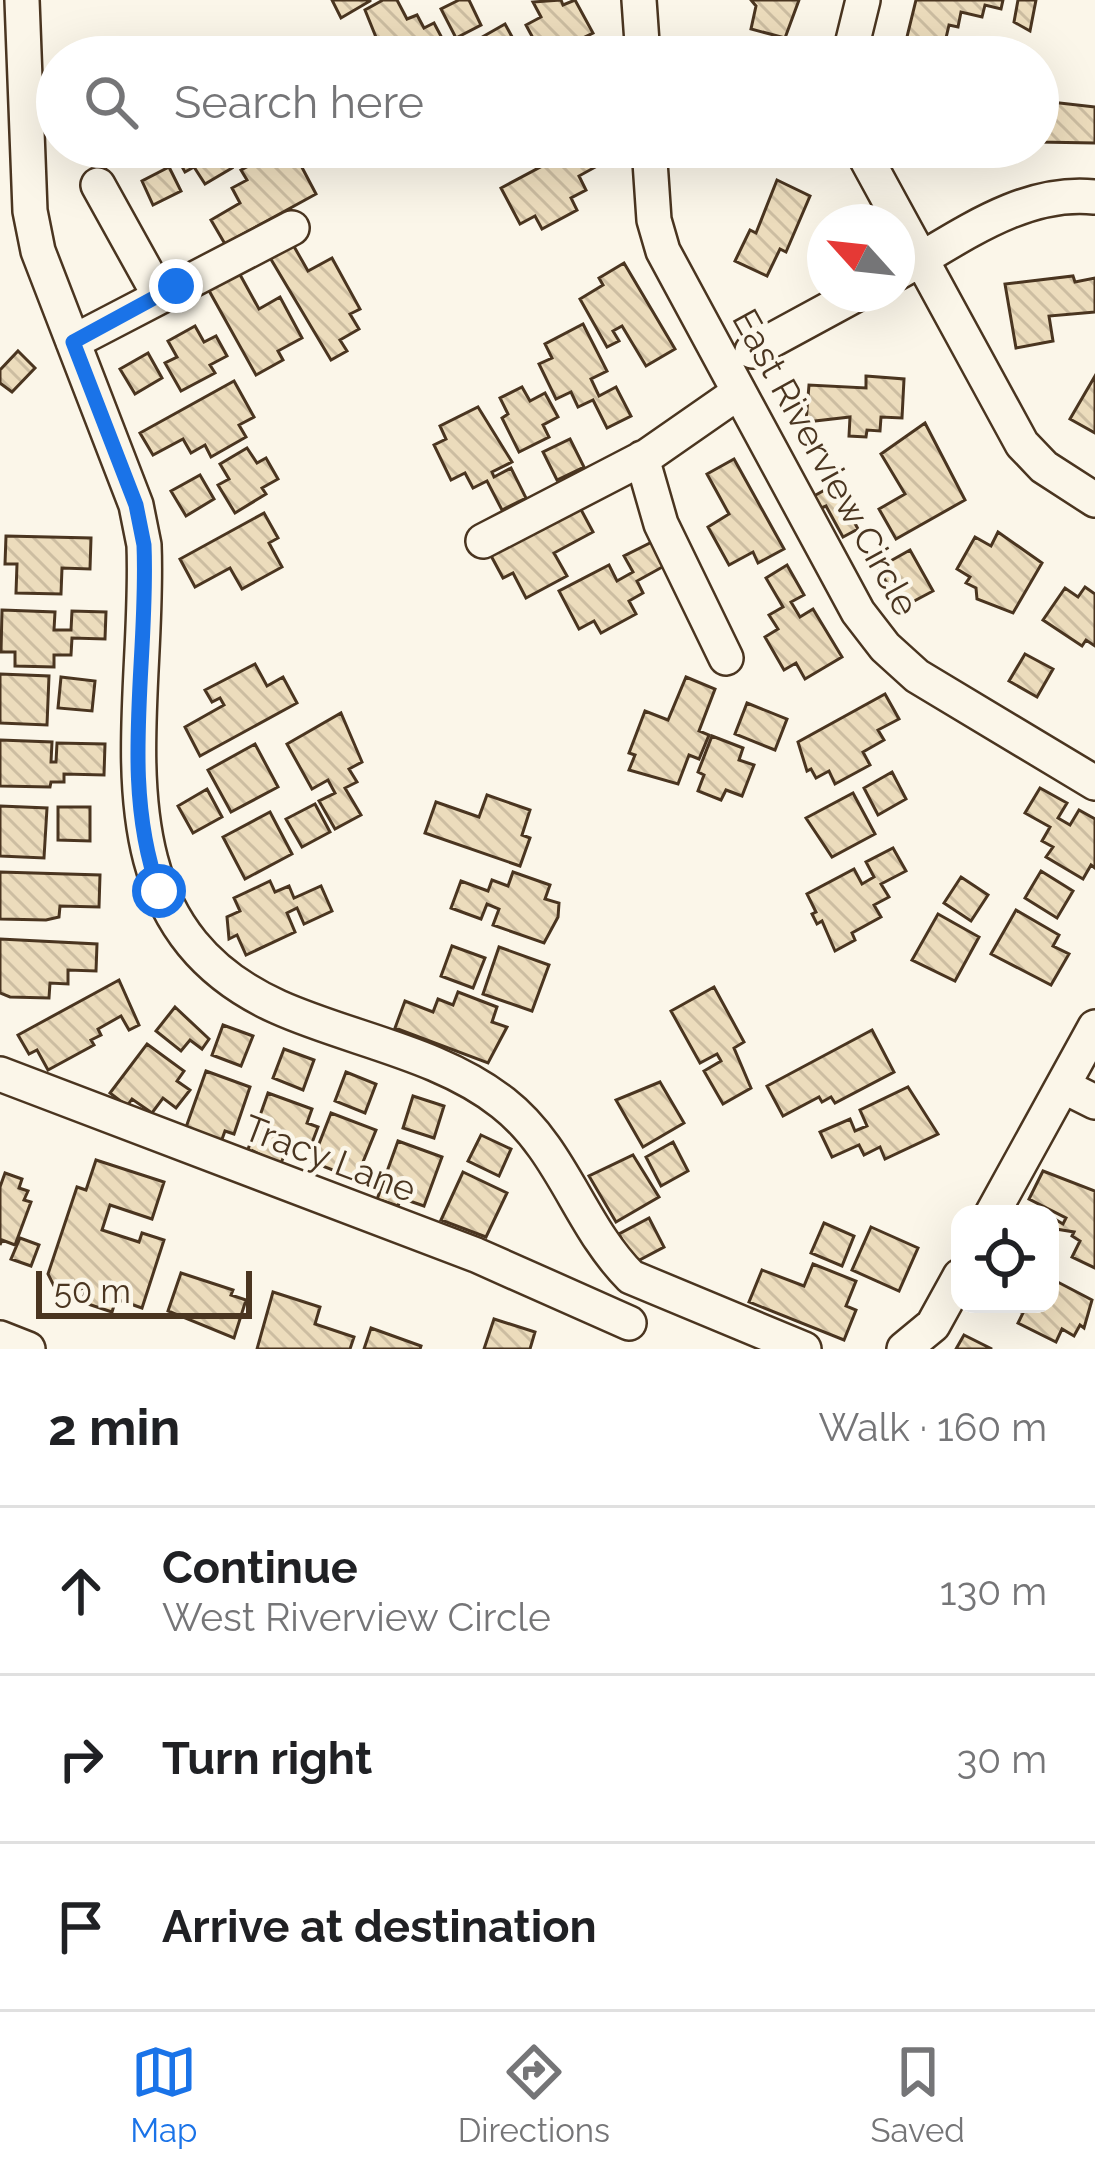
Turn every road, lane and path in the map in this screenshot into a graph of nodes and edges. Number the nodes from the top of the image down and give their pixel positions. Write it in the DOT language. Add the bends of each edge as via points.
graph roads {
  1 [pos="22,0"];
  2 [pos="639,0"];
  3 [pos="863,0"];
  4 [pos="642,36"];
  5 [pos="854,36"];
  6 [pos="650,168"];
  7 [pos="869,168"];
  8 [pos="14,171"];
  9 [pos="98,185"];
  10 [pos="1095,197"];
  11 [pos="883,204"];
  12 [pos="292,228"];
  13 [pos="915,263"];
  14 [pos="915,275"];
  15 [pos="160,295"];
  16 [pos="824,312"];
  17 [pos="73,342"];
  18 [pos="752,351"];
  19 [pos="739,392"];
  20 [pos="642,458"];
  21 [pos="1095,500"];
  22 [pos="483,541"];
  23 [pos="726,658"];
  24 [pos="1095,784"];
  25 [pos="1095,1028"];
  26 [pos="0,1074"];
  27 [pos="1063,1086"];
  28 [pos="1095,1102"];
  29 [pos="997,1205"];
  30 [pos="951,1292"];
  31 [pos="629,1323"];
  32 [pos="0,1338"];
  33 [pos="28,1349"];
  34 [pos="804,1349"];
  35 [pos="904,1349"];
  1 -- 8 [label="street"];
  2 -- 4 [label="street"];
  3 -- 5 [label="street"];
  6 -- 19 [label="street, East Riverview Circle" via="663,251"];
  7 -- 11 [label="street"];
  8 -- 17 [label="street"];
  9 -- 15 [label="street"];
  10 -- 13 [label="street" via="1042,198"];
  12 -- 15 [label="street"];
  14 -- 21 [label="street" via="1022,444"];
  15 -- 17 [label="street"];
  16 -- 18 [label="street"];
  17 -- 34 [label="street" via="144,545 138,807 145,852 180,928 206,958 276,1006 500,1100 557,1161 611,1257 631,1277"];
  19 -- 20 [label="street"];
  19 -- 24 [label="street, East Riverview Circle" via="884,646 917,676"];
  20 -- 22 [label="street"];
  20 -- 23 [label="street" via="661,524"];
  25 -- 27 [label="street"];
  26 -- 31 [label="street, Tracy Lane" via="476,1255"];
  27 -- 28 [label="street"];
  27 -- 29 [label="street"];
  30 -- 35 [label="street" via="933,1325"];
  32 -- 33 [label="street"];
}
